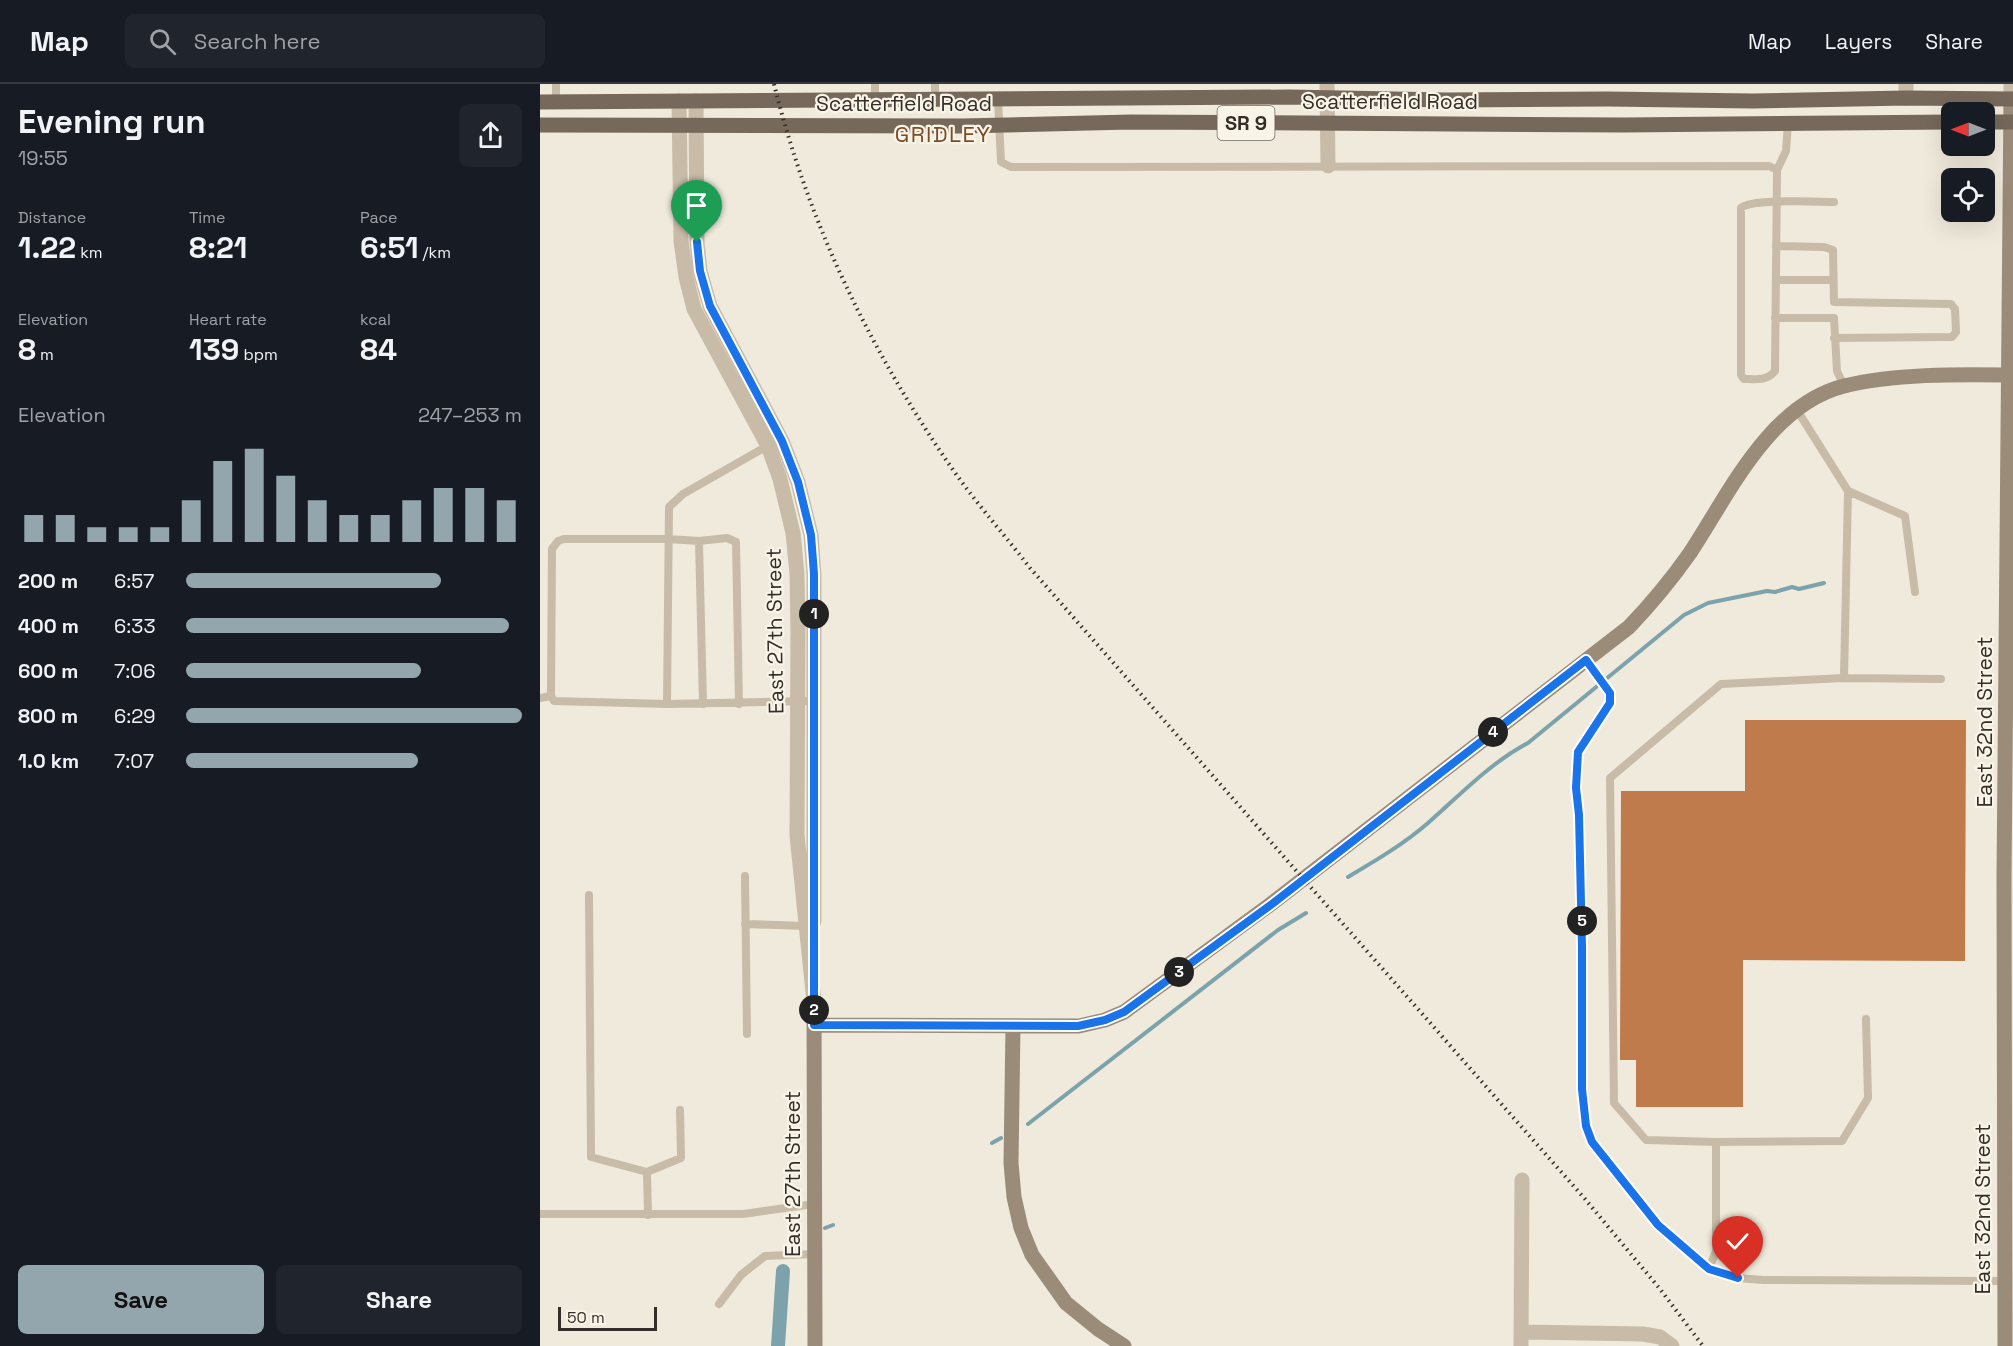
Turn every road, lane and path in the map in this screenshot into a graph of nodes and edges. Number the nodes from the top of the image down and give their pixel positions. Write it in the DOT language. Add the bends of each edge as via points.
graph roads {
  1 [pos="556,84"];
  2 [pos="875,84"];
  3 [pos="1327,91"];
  4 [pos="1906,91"];
  5 [pos="935,92"];
  6 [pos="2012,94"];
  7 [pos="998,99"];
  8 [pos="875,100"];
  9 [pos="679,101"];
  10 [pos="696,101"];
  11 [pos="540,102"];
  12 [pos="556,102"];
  13 [pos="1789,122"];
  14 [pos="1941,122"];
  15 [pos="1995,122"];
  16 [pos="2012,122"];
  17 [pos="1327,123"];
  18 [pos="540,124"];
  19 [pos="998,125"];
  20 [pos="679,126"];
  21 [pos="695,126"];
  22 [pos="1328,166"];
  23 [pos="1777,170"];
  24 [pos="1776,202"];
  25 [pos="1834,202"];
  26 [pos="1776,246"];
  27 [pos="1776,280"];
  28 [pos="1833,280"];
  29 [pos="2011,298"];
  30 [pos="1834,302"];
  31 [pos="1775,318"];
  32 [pos="1834,318"];
  33 [pos="1834,338"];
  34 [pos="2010,375"];
  35 [pos="1844,386"];
  36 [pos="1797,410"];
  37 [pos="775,443"];
  38 [pos="1848,491"];
  39 [pos="668,539"];
  40 [pos="699,542"];
  41 [pos="1915,592"];
  42 [pos="1586,660"];
  43 [pos="1844,678"];
  44 [pos="1941,679"];
  45 [pos="551,696"];
  46 [pos="540,698"];
  47 [pos="813,701"];
  48 [pos="798,702"];
  49 [pos="667,704"];
  50 [pos="703,704"];
  51 [pos="739,704"];
  52 [pos="745,876"];
  53 [pos="589,895"];
  54 [pos="745,924"];
  55 [pos="806,926"];
  56 [pos="814,1002"];
  57 [pos="1866,1019"];
  58 [pos="814,1025"];
  59 [pos="1013,1026"];
  60 [pos="747,1034"];
  61 [pos="680,1110"];
  62 [pos="1716,1142"];
  63 [pos="647,1172"];
  64 [pos="1522,1180"];
  65 [pos="814,1204"];
  66 [pos="540,1214"];
  67 [pos="648,1215"];
  68 [pos="2009,1250"];
  69 [pos="815,1254"];
  70 [pos="1709,1269"];
  71 [pos="2004,1281"];
  72 [pos="719,1304"];
  73 [pos="1521,1339"];
  74 [pos="815,1346"];
  75 [pos="1124,1346"];
  76 [pos="1672,1346"];
  77 [pos="2005,1346"];
  1 -- 12 [label="lane"];
  2 -- 8 [label="lane"];
  3 -- 4 [label="main road, Scatterfield Road / SR 9" via="1753,101"];
  3 -- 7 [label="main road, Scatterfield Road / SR 9"];
  3 -- 17 [label="street"];
  4 -- 6 [label="main road, Scatterfield Road / SR 9"];
  5 -- 7 [label="main road, Scatterfield Road / SR 9"];
  5 -- 8 [label="main road, Scatterfield Road / SR 9"];
  6 -- 16 [label="street, East 32nd Street"];
  7 -- 19 [label="lane"];
  8 -- 10 [label="main road, Scatterfield Road / SR 9"];
  9 -- 10 [label="main road, Scatterfield Road / SR 9"];
  9 -- 12 [label="main road, Scatterfield Road / SR 9"];
  9 -- 20 [label="street, East 27th Street"];
  10 -- 21 [label="street, East 27th Street"];
  11 -- 12 [label="main road, Scatterfield Road / SR 9"];
  13 -- 14 [label="main road, Scatterfield Road / SR 9"];
  13 -- 17 [label="main road, Scatterfield Road / SR 9"];
  13 -- 23 [label="lane" via="1786,151"];
  15 -- 16 [label="main road"];
  16 -- 29 [label="street, East 32nd Street"];
  17 -- 19 [label="main road, Scatterfield Road / SR 9"];
  17 -- 22 [label="street"];
  18 -- 20 [label="main road, Scatterfield Road / SR 9"];
  19 -- 21 [label="main road, Scatterfield Road / SR 9"];
  19 -- 22 [label="lane" via="1001,162 1011,166"];
  20 -- 21 [label="main road, Scatterfield Road / SR 9"];
  20 -- 37 [label="street, East 27th Street" via="681,241 694,309"];
  21 -- 37 [label="street, East 27th Street" via="700,271 710,306"];
  22 -- 23 [label="lane" via="1770,166"];
  23 -- 24 [label="lane"];
  24 -- 25 [label="lane"];
  24 -- 26 [label="lane"];
  24 -- 31 [label="lane" via="1746,204 1741,208 1744,379 1765,379 1775,371"];
  26 -- 27 [label="lane"];
  26 -- 28 [label="lane" via="1833,250"];
  27 -- 28 [label="lane"];
  27 -- 31 [label="lane"];
  28 -- 30 [label="lane"];
  29 -- 34 [label="street, East 32nd Street"];
  30 -- 32 [label="lane"];
  30 -- 33 [label="lane" via="1951,304 1955,309 1956,332 1952,337"];
  31 -- 32 [label="lane"];
  32 -- 33 [label="lane"];
  33 -- 35 [label="lane" via="1837,371"];
  34 -- 35 [label="street" via="1894,379"];
  34 -- 68 [label="street, East 32nd Street" via="2004,877"];
  35 -- 36 [label="street"];
  36 -- 38 [label="lane"];
  36 -- 42 [label="street" via="1773,429 1657,598 1629,627"];
  37 -- 39 [label="lane" via="682,494 669,507"];
  37 -- 47 [label="street, East 27th Street" via="798,482 811,535"];
  37 -- 48 [label="street, East 27th Street" via="797,574"];
  38 -- 41 [label="lane" via="1905,516"];
  38 -- 43 [label="lane"];
  39 -- 40 [label="lane"];
  39 -- 45 [label="lane" via="564,539 554,545"];
  39 -- 49 [label="lane"];
  40 -- 50 [label="lane"];
  40 -- 51 [label="lane" via="727,538 736,542"];
  42 -- 59 [label="street" via="1272,904 1124,1012 1078,1026"];
  42 -- 70 [label="lane" via="1610,693 1610,703 1578,752 1576,788 1586,1126 1592,1142 1638,1202 1658,1225"];
  43 -- 44 [label="lane"];
  43 -- 62 [label="lane" via="1721,684 1610,778 1614,1103 1646,1140"];
  45 -- 46 [label="lane"];
  45 -- 49 [label="lane" via="564,703"];
  47 -- 48 [label="lane"];
  47 -- 56 [label="street, East 27th Street"];
  48 -- 51 [label="lane"];
  48 -- 55 [label="street, East 27th Street" via="797,835"];
  49 -- 50 [label="lane"];
  50 -- 51 [label="lane"];
  52 -- 54 [label="lane"];
  53 -- 63 [label="lane" via="591,1157"];
  54 -- 55 [label="lane"];
  54 -- 60 [label="lane"];
  55 -- 56 [label="street, East 27th Street"];
  56 -- 58 [label="street, East 27th Street"];
  57 -- 62 [label="lane" via="1868,1098 1842,1141"];
  58 -- 59 [label="street"];
  58 -- 65 [label="street, East 27th Street"];
  59 -- 75 [label="street" via="1011,1163 1021,1228 1032,1255 1066,1303"];
  61 -- 63 [label="lane" via="681,1158"];
  62 -- 70 [label="lane" via="1716,1251"];
  63 -- 67 [label="lane"];
  64 -- 73 [label="street"];
  65 -- 67 [label="lane" via="743,1214"];
  65 -- 69 [label="street, East 27th Street"];
  66 -- 67 [label="lane"];
  68 -- 71 [label="street, East 32nd Street"];
  69 -- 72 [label="lane" via="765,1256 741,1275"];
  69 -- 74 [label="street, East 27th Street"];
  70 -- 71 [label="lane" via="1738,1278 1763,1280"];
  71 -- 77 [label="street, East 32nd Street"];
  73 -- 76 [label="street" via="1652,1335"];
}
